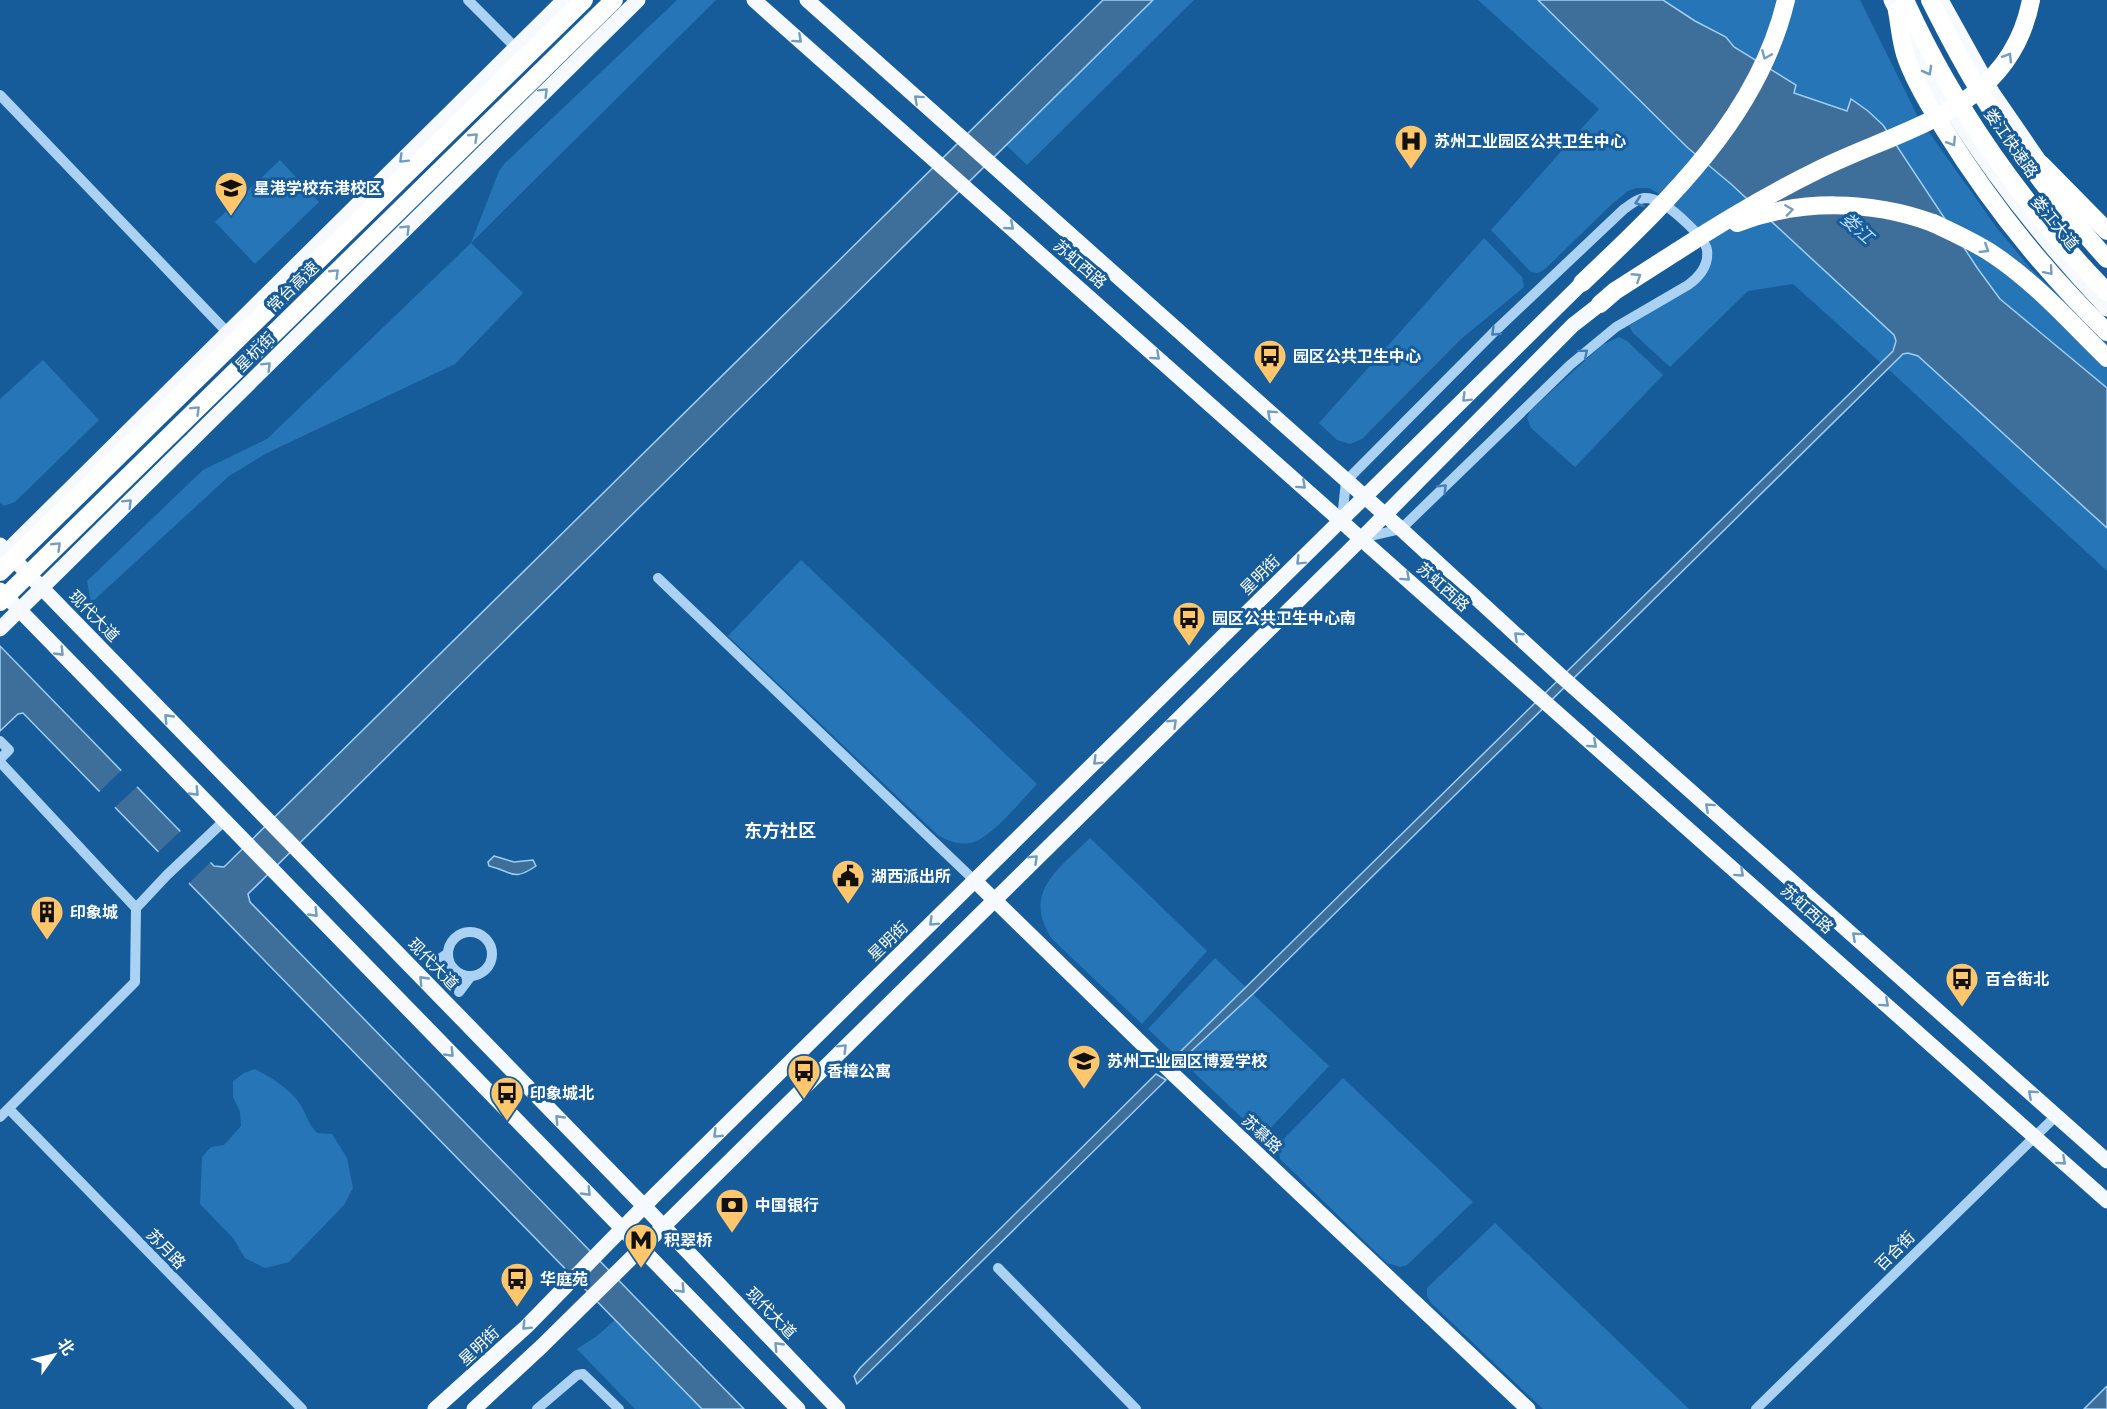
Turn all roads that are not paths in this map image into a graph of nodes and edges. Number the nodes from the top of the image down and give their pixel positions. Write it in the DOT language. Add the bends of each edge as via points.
graph roads {
  1 [pos="468,0"];
  2 [pos="564,0"];
  3 [pos="584,0"];
  4 [pos="614,0"];
  5 [pos="638,0"];
  6 [pos="754,0"];
  7 [pos="807,0"];
  8 [pos="1786,0"];
  9 [pos="1930,0"];
  10 [pos="1941,0"];
  11 [pos="2031,0"];
  12 [pos="1898,4"];
  13 [pos="516,48"];
  14 [pos="0,95"];
  15 [pos="2041,164"];
  16 [pos="2107,231"];
  17 [pos="2107,243"];
  18 [pos="1676,252"];
  19 [pos="2107,259"];
  20 [pos="1582,283"];
  21 [pos="2107,292"];
  22 [pos="1600,304"];
  23 [pos="2107,309"];
  24 [pos="2107,332"];
  25 [pos="228,333"];
  26 [pos="2107,358"];
  27 [pos="1346,481"];
  28 [pos="1365,497"];
  29 [pos="1385,515"];
  30 [pos="1342,519"];
  31 [pos="1401,529"];
  32 [pos="1362,538"];
  33 [pos="2,552"];
  34 [pos="0,572"];
  35 [pos="658,578"];
  36 [pos="41,588"];
  37 [pos="0,590"];
  38 [pos="0,602"];
  39 [pos="19,610"];
  40 [pos="0,628"];
  41 [pos="2,743"];
  42 [pos="0,761"];
  43 [pos="224,821"];
  44 [pos="975,881"];
  45 [pos="993,900"];
  46 [pos="136,908"];
  47 [pos="447,954"];
  48 [pos="432,964"];
  49 [pos="471,976"];
  50 [pos="459,992"];
  51 [pos="9,1109"];
  52 [pos="2055,1116"];
  53 [pos="0,1118"];
  54 [pos="2034,1136"];
  55 [pos="2107,1161"];
  56 [pos="2107,1201"];
  57 [pos="644,1206"];
  58 [pos="663,1226"];
  59 [pos="622,1228"];
  60 [pos="640,1248"];
  61 [pos="998,1268"];
  62 [pos="302,1409"];
  63 [pos="435,1409"];
  64 [pos="474,1409"];
  65 [pos="537,1409"];
  66 [pos="619,1409"];
  67 [pos="798,1409"];
  68 [pos="838,1409"];
  69 [pos="1136,1409"];
  70 [pos="1528,1409"];
  71 [pos="1756,1409"];
  1 -- 13 [label="street"];
  2 -- 13 [label="main road, 星杭街"];
  3 -- 34 [label="highway, 常台高速, bridge"];
  38 -- 4 [label="highway, 常台高速, one-way, bridge"];
  36 -- 5 [label="main road, 星杭街, one-way"];
  6 -- 30 [label="main road, 苏虹西路, one-way"];
  27 -- 7 [label="main road, 苏虹西路, one-way"];
  8 -- 20 [label="highway, one-way, bridge" via="1763,62 1729,124 1674,192"];
  9 -- 19 [label="highway, 娄江快速路" via="2000,124"];
  10 -- 15 [label="main road, 娄江大道" via="1992,92"];
  18 -- 11 [label="highway, one-way, bridge" via="1792,183 1920,126 1967,100 1990,81 2007,59 2023,30"];
  12 -- 21 [label="highway, 娄江快速路" via="1994,154 2047,225"];
  12 -- 23 [label="main road, 娄江大道, one-way" via="1939,90 1971,142 2037,231"];
  12 -- 24 [label="highway, one-way" via="1907,60 1957,150 2024,243"];
  13 -- 25 [label="main road, 星杭街, one-way"];
  14 -- 25 [label="street"];
  15 -- 16 [label="highway"];
  15 -- 17 [label="main road, 娄江大道"];
  22 -- 18 [label="highway, one-way"];
  18 -- 26 [label="highway, one-way, bridge" via="1725,227 1785,210 1835,205 1903,213 1933,223 1996,256"];
  20 -- 28 [label="main road, 星明街, one-way"];
  22 -- 29 [label="main road" via="1573,325"];
  25 -- 33 [label="main road, 星杭街"];
  27 -- 28 [label="main road, 苏虹西路"];
  27 -- 30 [label="street"];
  31 -- 27 [label="street, one-way" via="1570,365 1618,326 1697,277 1707,250 1695,232 1661,202 1644,198 1630,205 1495,331"];
  28 -- 29 [label="main road, 苏虹西路"];
  28 -- 30 [label="main road, 星明街"];
  29 -- 31 [label="main road, 苏虹西路"];
  29 -- 32 [label="main road"];
  30 -- 32 [label="main road, 苏虹西路"];
  30 -- 44 [label="main road, 星明街, one-way"];
  31 -- 32 [label="street"];
  52 -- 31 [label="main road, 苏虹西路, one-way"];
  45 -- 32 [label="main road, one-way"];
  32 -- 54 [label="main road, 苏虹西路, one-way"];
  33 -- 36 [label="main road, 现代大道"];
  35 -- 44 [label="street"];
  36 -- 39 [label="main road, 星杭街"];
  57 -- 36 [label="main road, 现代大道, one-way"];
  37 -- 39 [label="main road"];
  39 -- 40 [label="main road, 星杭街"];
  39 -- 43 [label="main road, one-way"];
  41 -- 42 [label="street" via="9,750"];
  42 -- 46 [label="street"];
  43 -- 46 [label="street"];
  43 -- 59 [label="main road, one-way"];
  44 -- 45 [label="main road, 苏慕路"];
  44 -- 57 [label="main road, 星明街, one-way"];
  58 -- 45 [label="main road, one-way"];
  45 -- 70 [label="main road, 苏慕路"];
  46 -- 51 [label="street" via="135,982"];
  47 -- 48 [label="street"];
  47 -- 49 [label="street" via="452,967"];
  47 -- 49 [label="street" via="452,940 464,932 479,933 485,938 492,958 484,971"];
  49 -- 50 [label="street"];
  51 -- 53 [label="street"];
  51 -- 62 [label="street, 苏月路"];
  52 -- 54 [label="street, 百合街"];
  52 -- 55 [label="main road, 苏虹西路"];
  54 -- 56 [label="main road, 苏虹西路, one-way"];
  54 -- 71 [label="street, 百合街"];
  57 -- 58 [label="main road, 现代大道"];
  57 -- 59 [label="main road, 星明街"];
  58 -- 60 [label="main road"];
  68 -- 58 [label="main road, 现代大道, one-way"];
  59 -- 60 [label="main road"];
  59 -- 63 [label="main road, 星明街, one-way" via="500,1351"];
  60 -- 64 [label="main road"];
  60 -- 67 [label="main road, one-way"];
  61 -- 69 [label="street"];
  65 -- 66 [label="street" via="583,1374"];
}
